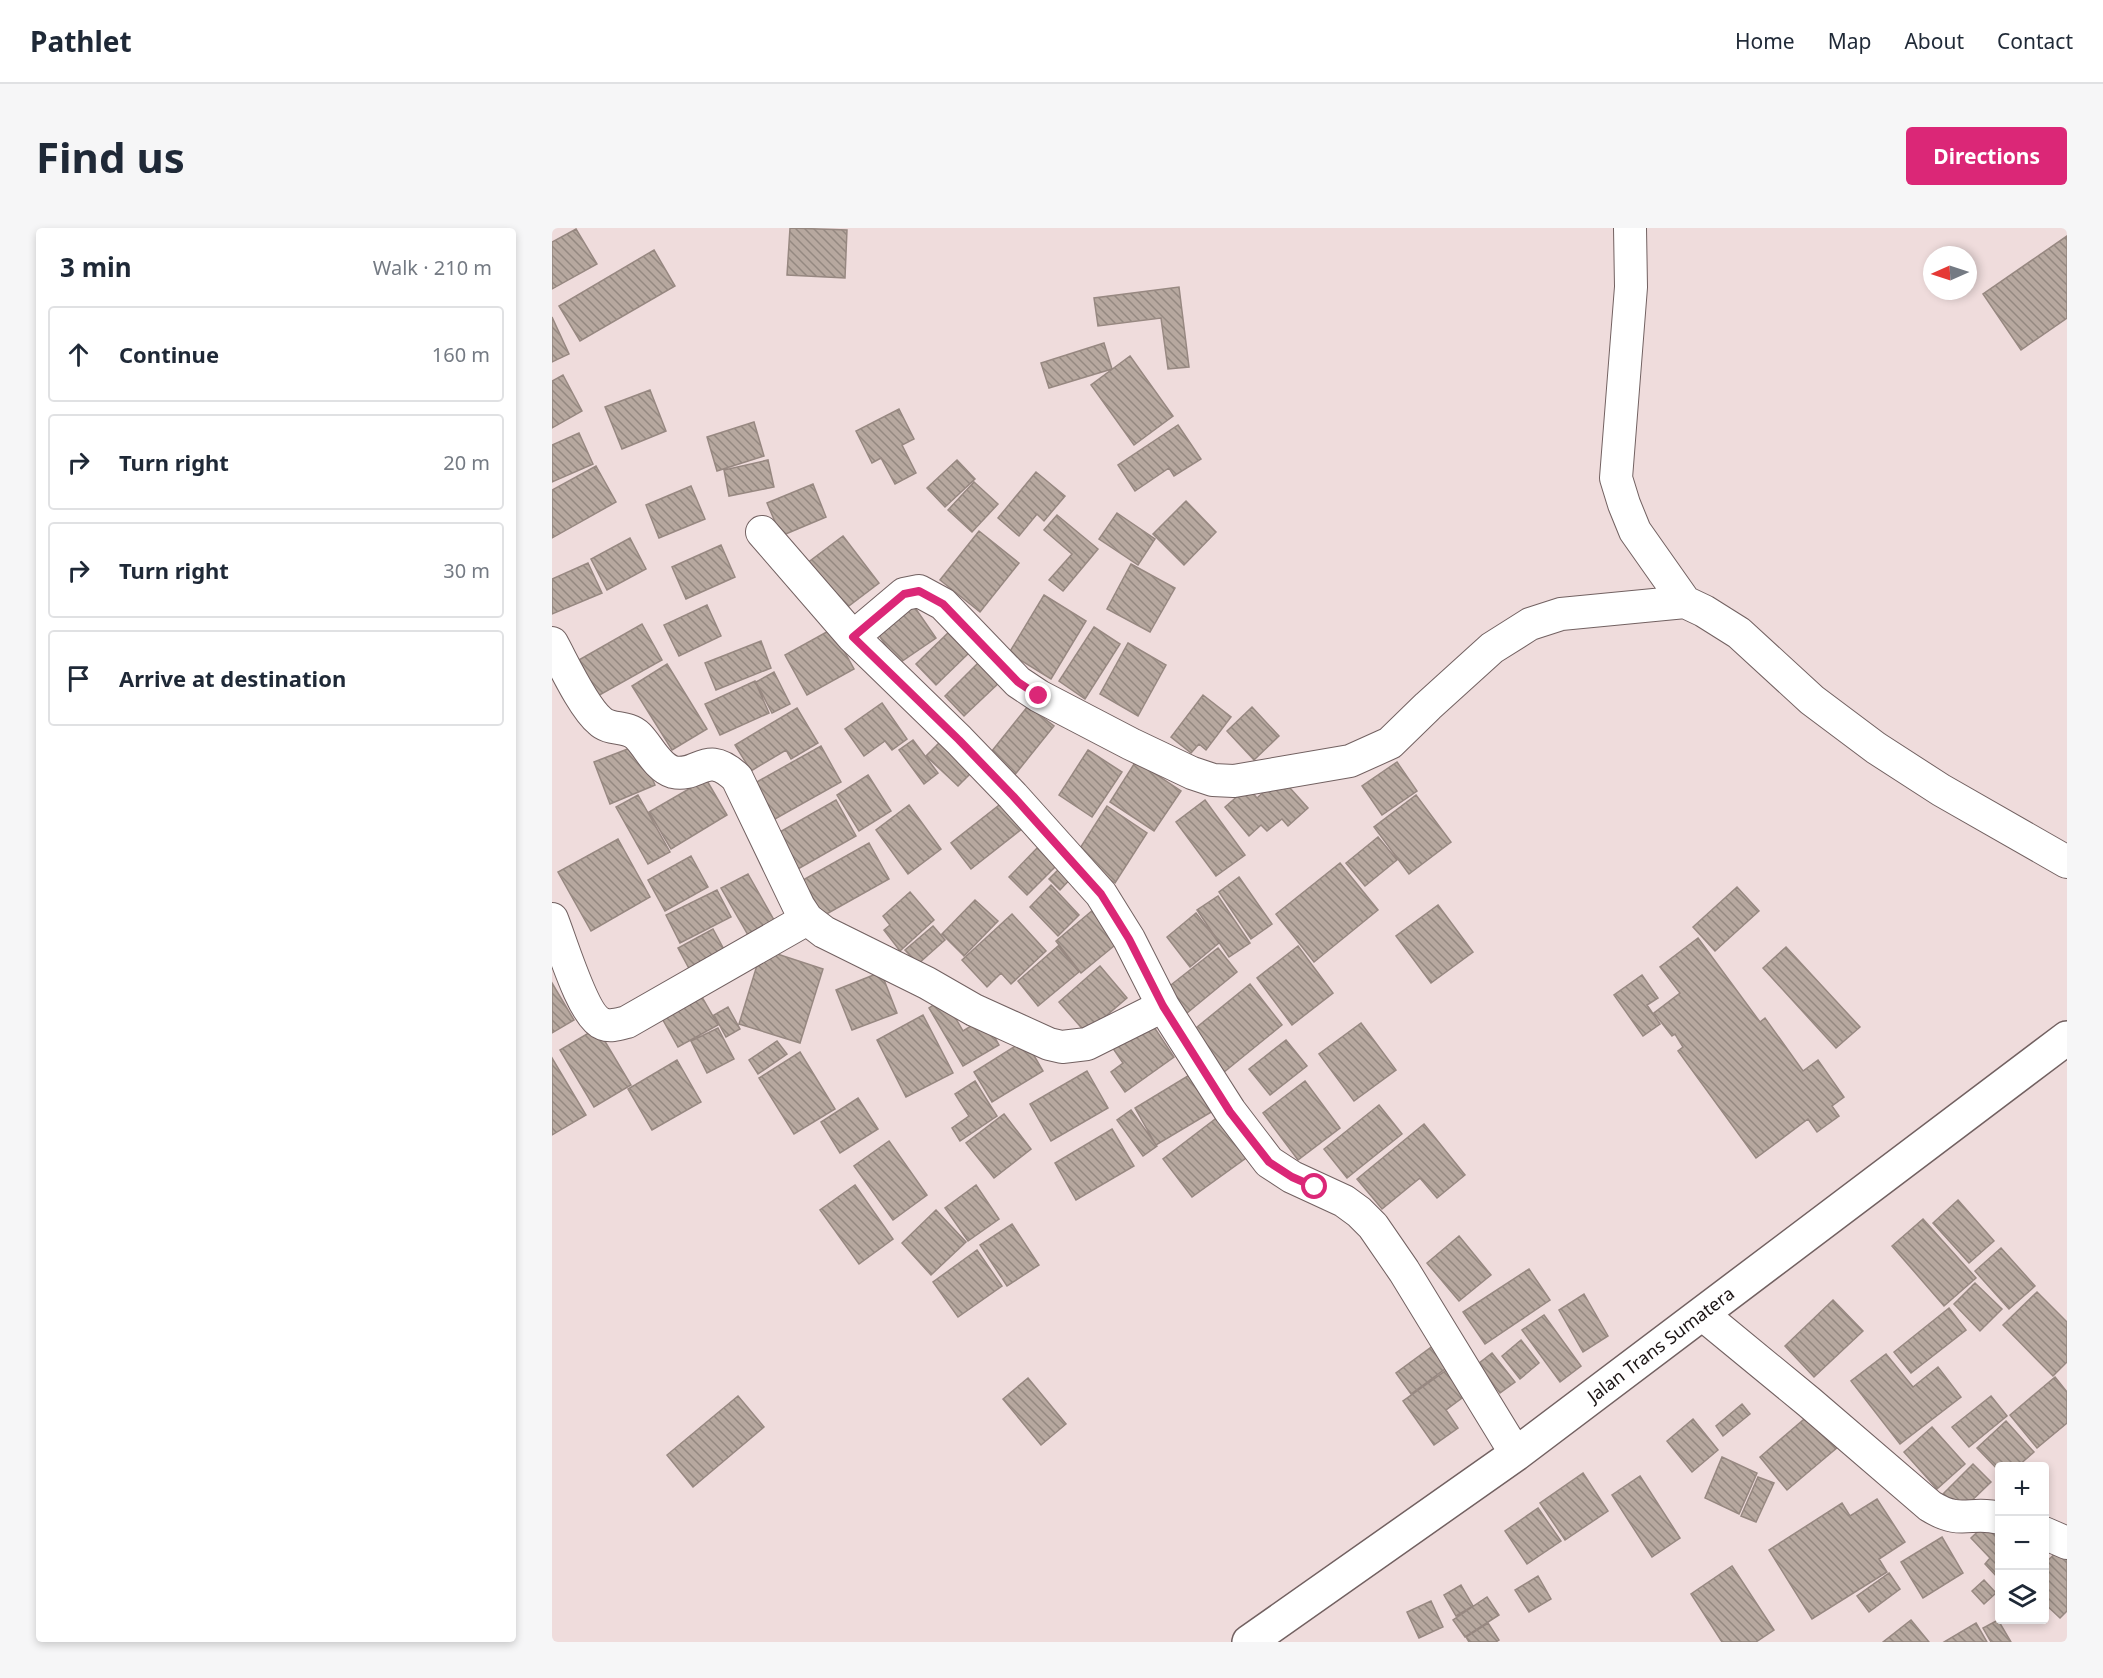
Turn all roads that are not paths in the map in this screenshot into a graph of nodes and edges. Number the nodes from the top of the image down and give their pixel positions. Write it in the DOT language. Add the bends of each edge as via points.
graph roads {
  1 [pos="1630,228"];
  2 [pos="762,532"];
  3 [pos="1685,602"];
  4 [pos="853,637"];
  5 [pos="552,643"];
  6 [pos="2067,862"];
  7 [pos="552,919"];
  8 [pos="807,919"];
  9 [pos="1163,1006"];
  10 [pos="2067,1038"];
  11 [pos="1702,1314"];
  12 [pos="1516,1454"];
  13 [pos="1995,1517"];
  14 [pos="2049,1535"];
  15 [pos="2067,1542"];
  16 [pos="1249,1642"];
  1 -- 3 [label="street" via="1630,308 1616,478 1635,531"];
  2 -- 4 [label="street"];
  3 -- 4 [label="street" via="1561,614 1530,624 1492,648 1390,743 1350,761 1234,781 1192,773 1048,702 1018,682 943,604 919,591 904,594"];
  3 -- 6 [label="street" via="1739,633 1812,700 1876,748"];
  4 -- 9 [label="street" via="959,740 1101,894"];
  5 -- 8 [label="street" via="601,722 635,733 668,770 718,765 737,778"];
  7 -- 8 [label="street" via="586,1007 596,1020 609,1025 627,1022"];
  8 -- 9 [label="street" via="824,932 1049,1044 1087,1044"];
  9 -- 12 [label="street" via="1230,1112 1269,1162 1344,1201 1373,1226"];
  10 -- 11 [label="highway, Jalan Trans Sumatera"];
  11 -- 12 [label="highway, Jalan Trans Sumatera"];
  11 -- 13 [label="street" via="1930,1506 1956,1518"];
  12 -- 16 [label="highway, Jalan Trans Sumatera"];
  14 -- 15 [label="street"];
}
